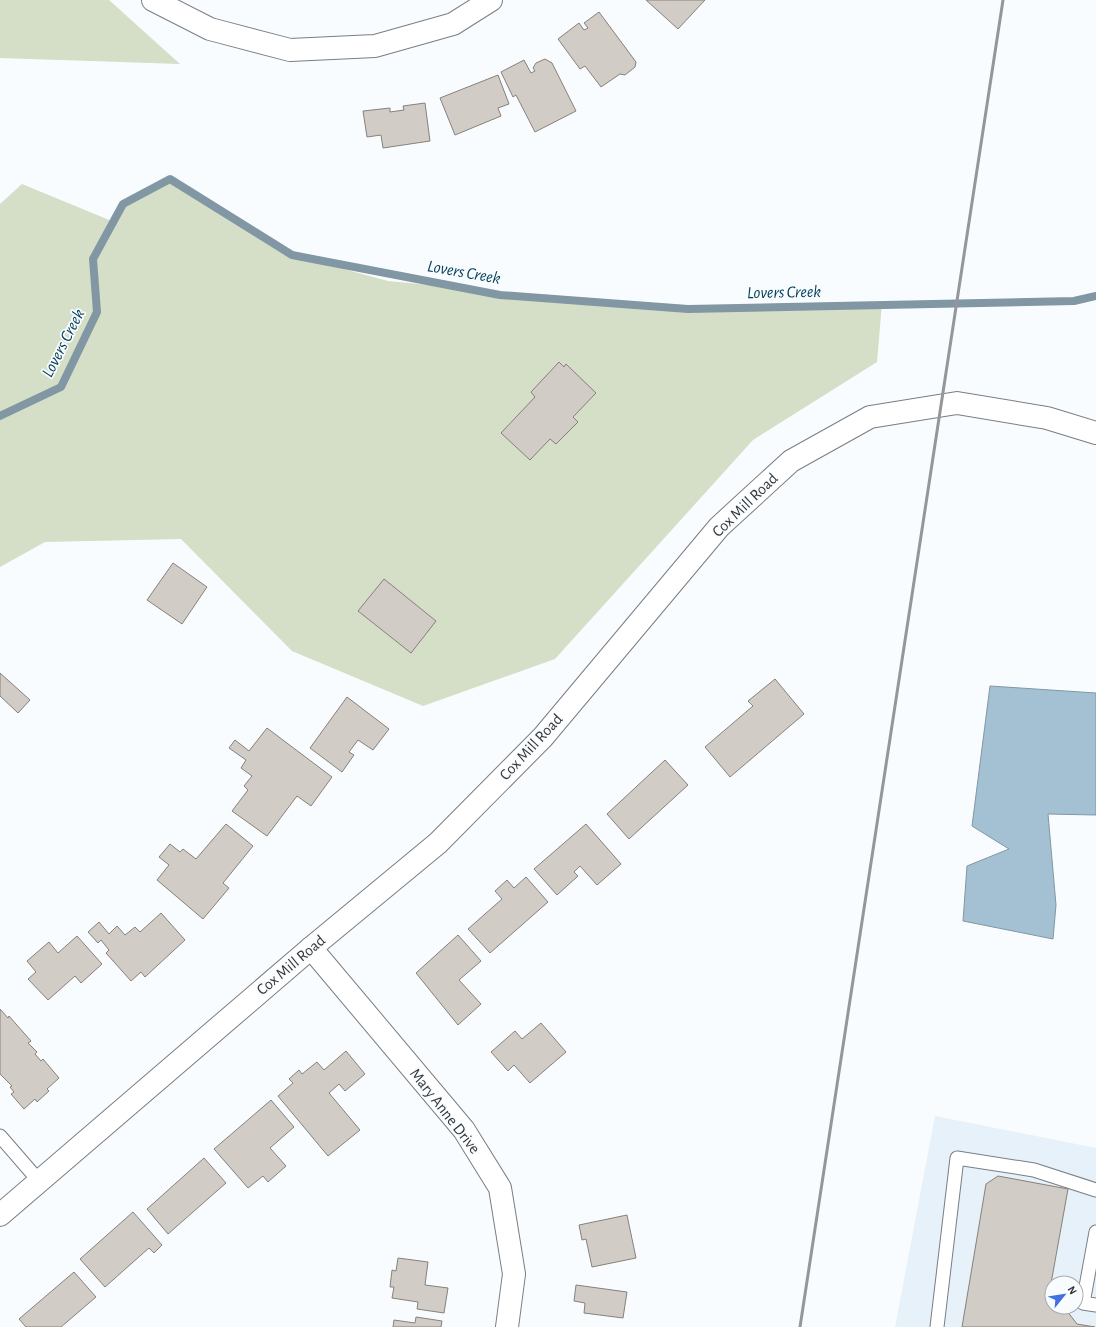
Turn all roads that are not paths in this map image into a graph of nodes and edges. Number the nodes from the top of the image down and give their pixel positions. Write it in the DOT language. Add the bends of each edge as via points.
graph roads {
  1 [pos="153,0"];
  2 [pos="491,0"];
  3 [pos="1096,433"];
  4 [pos="311,948"];
  5 [pos="0,1136"];
  6 [pos="39,1181"];
  7 [pos="1096,1190"];
  8 [pos="0,1215"];
  9 [pos="1096,1232"];
  10 [pos="1096,1305"];
  11 [pos="507,1327"];
  12 [pos="937,1327"];
  1 -- 2 [label="street" via="210,29 290,50 375,46 453,24"];
  3 -- 4 [label="street, Cox Mill Road" via="1047,418 957,403 870,417 791,461 720,527 532,748 438,843"];
  4 -- 6 [label="street, Cox Mill Road"];
  4 -- 11 [label="street, Mary Anne Drive" via="464,1130 500,1188 514,1274"];
  5 -- 6 [label="lane"];
  6 -- 8 [label="street, Cox Mill Road"];
  7 -- 12 [label="lane" via="1034,1170 957,1158"];
  9 -- 10 [label="lane" via="1083,1303"];
}
